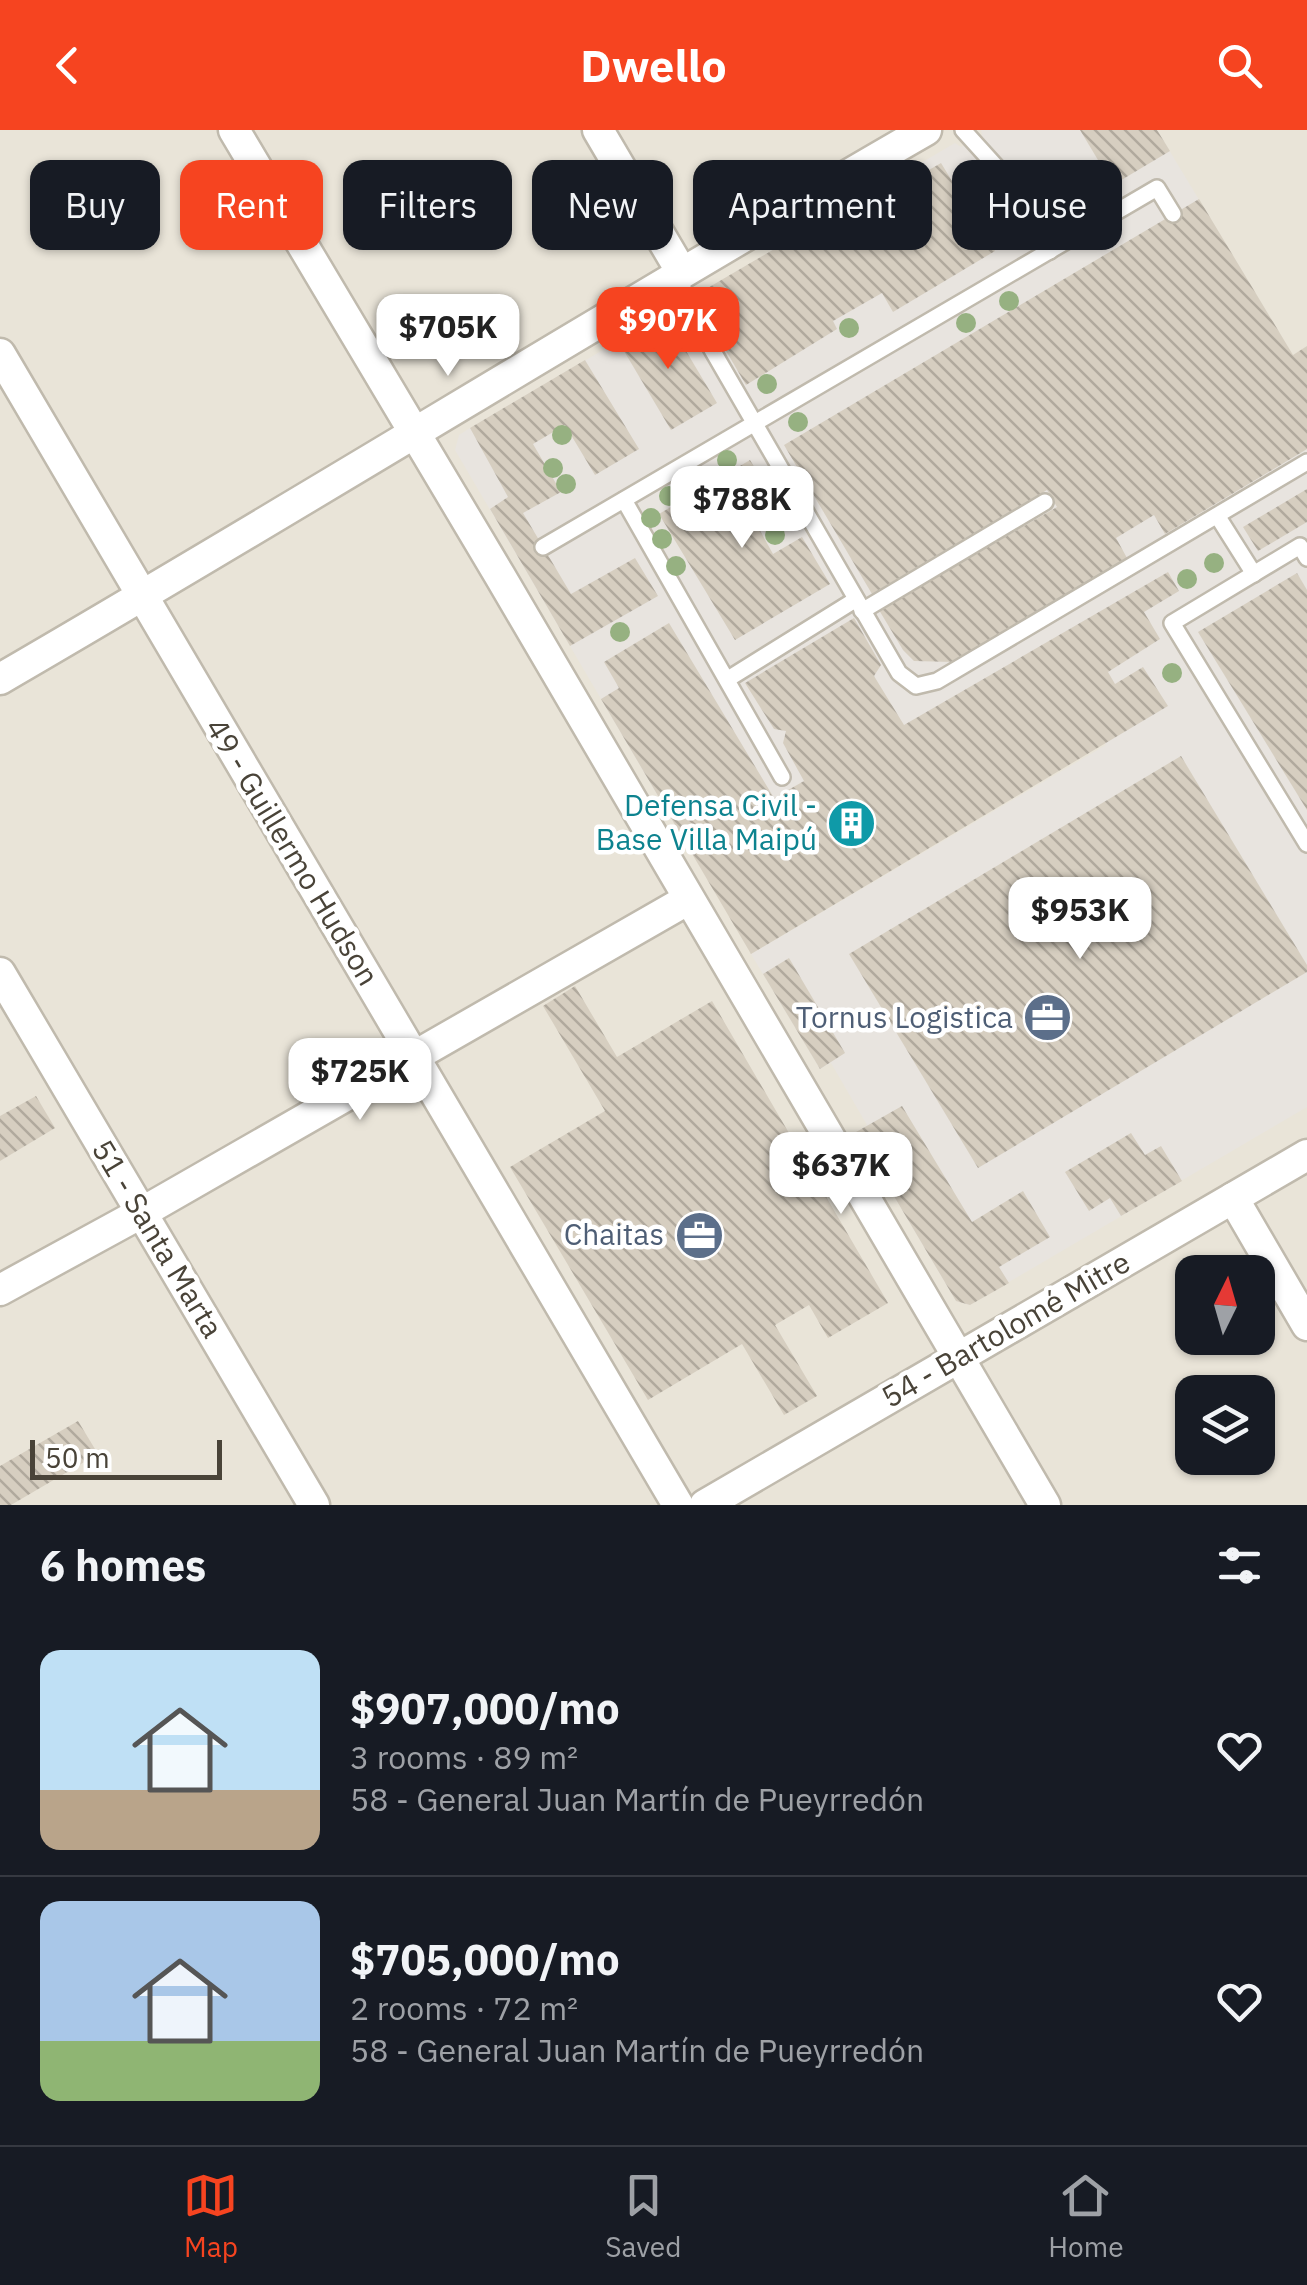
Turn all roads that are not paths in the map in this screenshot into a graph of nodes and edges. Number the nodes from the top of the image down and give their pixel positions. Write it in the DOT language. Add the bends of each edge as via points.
graph roads {
  1 [pos="234,130"];
  2 [pos="598,130"];
  3 [pos="926,130"];
  4 [pos="963,130"];
  5 [pos="1173,214"];
  6 [pos="1050,251"];
  7 [pos="681,271"];
  8 [pos="0,354"];
  9 [pos="752,422"];
  10 [pos="416,435"];
  11 [pos="1307,462"];
  12 [pos="624,500"];
  13 [pos="1045,502"];
  14 [pos="1218,517"];
  15 [pos="543,547"];
  16 [pos="1307,558"];
  17 [pos="1254,574"];
  18 [pos="141,598"];
  19 [pos="858,605"];
  20 [pos="728,678"];
  21 [pos="0,679"];
  22 [pos="782,777"];
  23 [pos="1307,844"];
  24 [pos="688,900"];
  25 [pos="0,973"];
  26 [pos="415,1058"];
  27 [pos="1307,1155"];
  28 [pos="1234,1198"];
  29 [pos="141,1213"];
  30 [pos="0,1290"];
  31 [pos="1307,1325"];
  32 [pos="958,1357"];
  33 [pos="314,1505"];
  34 [pos="678,1505"];
  35 [pos="705,1505"];
  36 [pos="1045,1505"];
  1 -- 10 [label="street"];
  2 -- 7 [label="street"];
  3 -- 7 [label="street"];
  4 -- 6 [label="lane" via="1011,182"];
  5 -- 6 [label="lane" via="1158,188"];
  6 -- 9 [label="lane"];
  7 -- 9 [label="lane" via="685,303"];
  7 -- 10 [label="street"];
  8 -- 18 [label="street, 49 - Guillermo Hudson"];
  9 -- 12 [label="lane"];
  9 -- 19 [label="lane"];
  10 -- 18 [label="street"];
  10 -- 24 [label="street"];
  11 -- 14 [label="lane"];
  12 -- 15 [label="lane"];
  12 -- 20 [label="lane"];
  13 -- 19 [label="lane"];
  14 -- 17 [label="lane"];
  14 -- 19 [label="lane" via="938,680 916,686 899,673"];
  16 -- 17 [label="lane" via="1300,546"];
  17 -- 23 [label="lane" via="1172,623"];
  18 -- 21 [label="street"];
  18 -- 26 [label="street, 49 - Guillermo Hudson"];
  19 -- 20 [label="lane"];
  20 -- 22 [label="lane"];
  24 -- 26 [label="street"];
  24 -- 32 [label="street"];
  25 -- 29 [label="street, 51 - Santa Marta"];
  26 -- 29 [label="street"];
  26 -- 34 [label="street, 49 - Guillermo Hudson"];
  27 -- 28 [label="street, 54 - Bartolomé Mitre"];
  28 -- 31 [label="street"];
  28 -- 32 [label="street, 54 - Bartolomé Mitre"];
  29 -- 30 [label="street"];
  29 -- 33 [label="street, 51 - Santa Marta"];
  32 -- 35 [label="street, 54 - Bartolomé Mitre"];
  32 -- 36 [label="street"];
}
